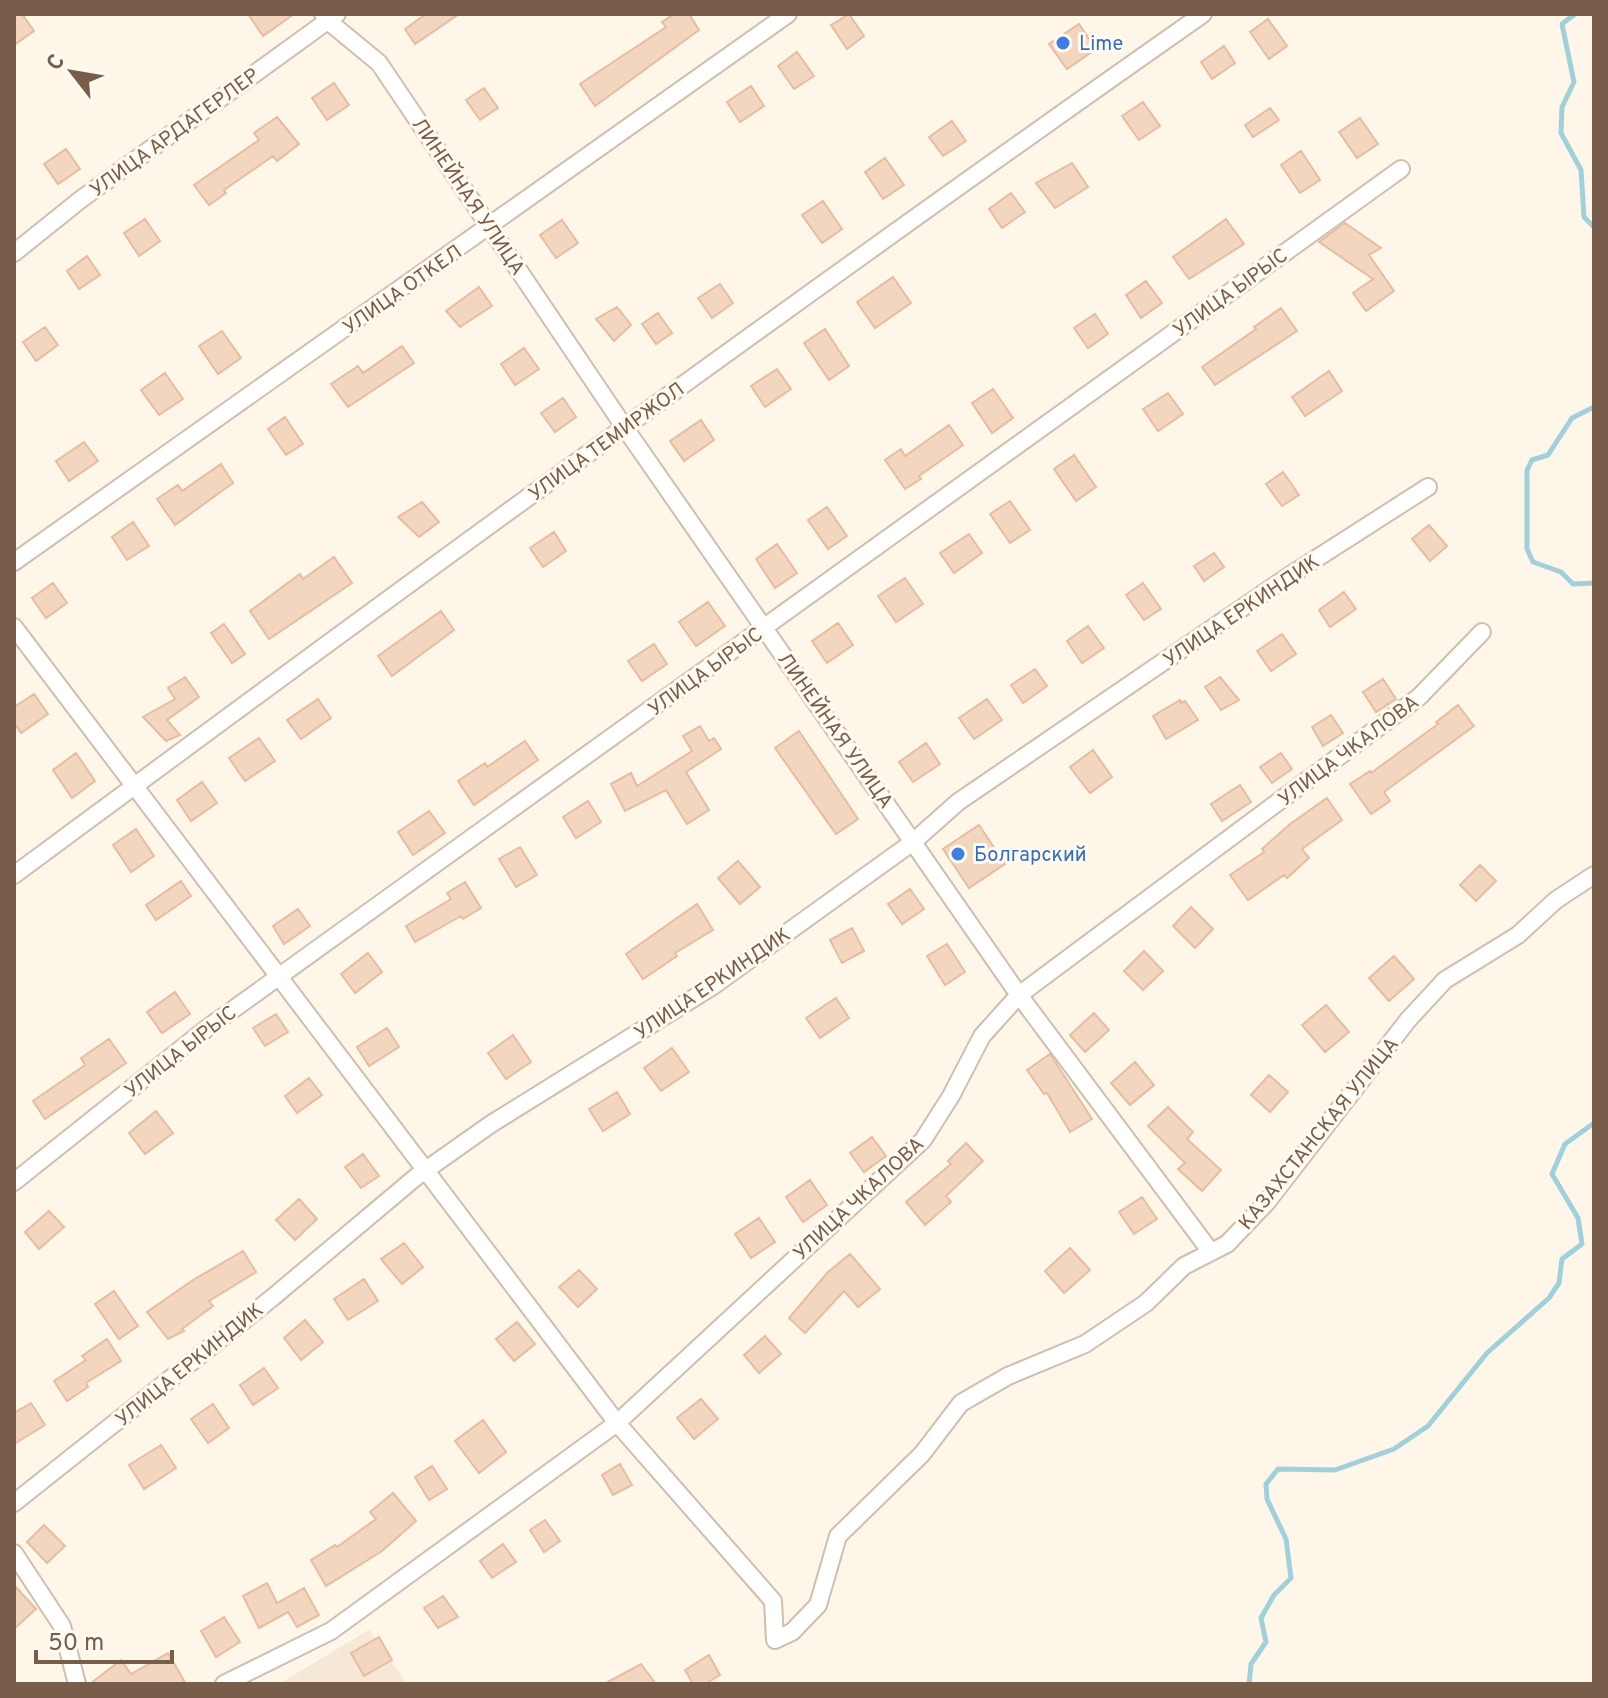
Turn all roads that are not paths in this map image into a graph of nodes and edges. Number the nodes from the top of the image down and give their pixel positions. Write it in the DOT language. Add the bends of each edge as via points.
graph roads {
  1 [pos="788,14"];
  2 [pos="1203,14"];
  3 [pos="329,16"];
  4 [pos="1401,169"];
  5 [pos="490,227"];
  6 [pos="14,253"];
  7 [pos="625,428"];
  8 [pos="1428,487"];
  9 [pos="14,562"];
  10 [pos="14,627"];
  11 [pos="765,628"];
  12 [pos="1482,632"];
  13 [pos="135,786"];
  14 [pos="913,842"];
  15 [pos="14,875"];
  16 [pos="1594,875"];
  17 [pos="279,977"];
  18 [pos="1019,995"];
  19 [pos="424,1171"];
  20 [pos="14,1182"];
  21 [pos="1211,1252"];
  22 [pos="617,1423"];
  23 [pos="14,1503"];
  24 [pos="14,1553"];
  25 [pos="77,1684"];
  26 [pos="224,1684"];
  1 -- 5 [label="street, УЛИЦА ОТКЕЛ"];
  2 -- 7 [label="street, УЛИЦА ТЕМИРЖОЛ"];
  3 -- 5 [label="street, ЛИНЕЙНАЯ УЛИЦА" via="379,63"];
  3 -- 6 [label="street, УЛИЦА АРДАГЕРЛЕР"];
  4 -- 11 [label="street, УЛИЦА ЫРЫС"];
  5 -- 7 [label="street, ЛИНЕЙНАЯ УЛИЦА"];
  5 -- 9 [label="street, УЛИЦА ОТКЕЛ"];
  7 -- 11 [label="street, ЛИНЕЙНАЯ УЛИЦА"];
  7 -- 13 [label="street, УЛИЦА ТЕМИРЖОЛ"];
  8 -- 14 [label="street, УЛИЦА ЕРКИНДИК" via="971,793"];
  10 -- 13 [label="street"];
  11 -- 14 [label="street, ЛИНЕЙНАЯ УЛИЦА"];
  11 -- 17 [label="street, УЛИЦА ЫРЫС"];
  12 -- 18 [label="street, УЛИЦА ЧКАЛОВА" via="1419,697"];
  13 -- 15 [label="street, УЛИЦА ТЕМИРЖОЛ"];
  13 -- 17 [label="street"];
  14 -- 18 [label="street, ЛИНЕЙНАЯ УЛИЦА"];
  14 -- 19 [label="street, УЛИЦА ЕРКИНДИК" via="713,986"];
  16 -- 21 [label="street, КАЗАХСТАНСКАЯ УЛИЦА" via="1518,935 1445,980 1267,1202 1227,1244"];
  17 -- 19 [label="street"];
  17 -- 20 [label="street, УЛИЦА ЫРЫС"];
  18 -- 21 [label="street, ЛИНЕЙНАЯ УЛИЦА"];
  18 -- 22 [label="street, УЛИЦА ЧКАЛОВА" via="982,1036 923,1140"];
  19 -- 22 [label="street"];
  19 -- 23 [label="street, УЛИЦА ЕРКИНДИК"];
  21 -- 22 [label="street, КАЗАХСТАНСКАЯ УЛИЦА" via="1184,1266 1146,1303 1085,1344 1008,1376 961,1403 922,1454 838,1536 818,1605 792,1632 775,1640 773,1601"];
  22 -- 26 [label="street, УЛИЦА ЧКАЛОВА" via="331,1631"];
  24 -- 25 [label="street" via="62,1626"];
}
